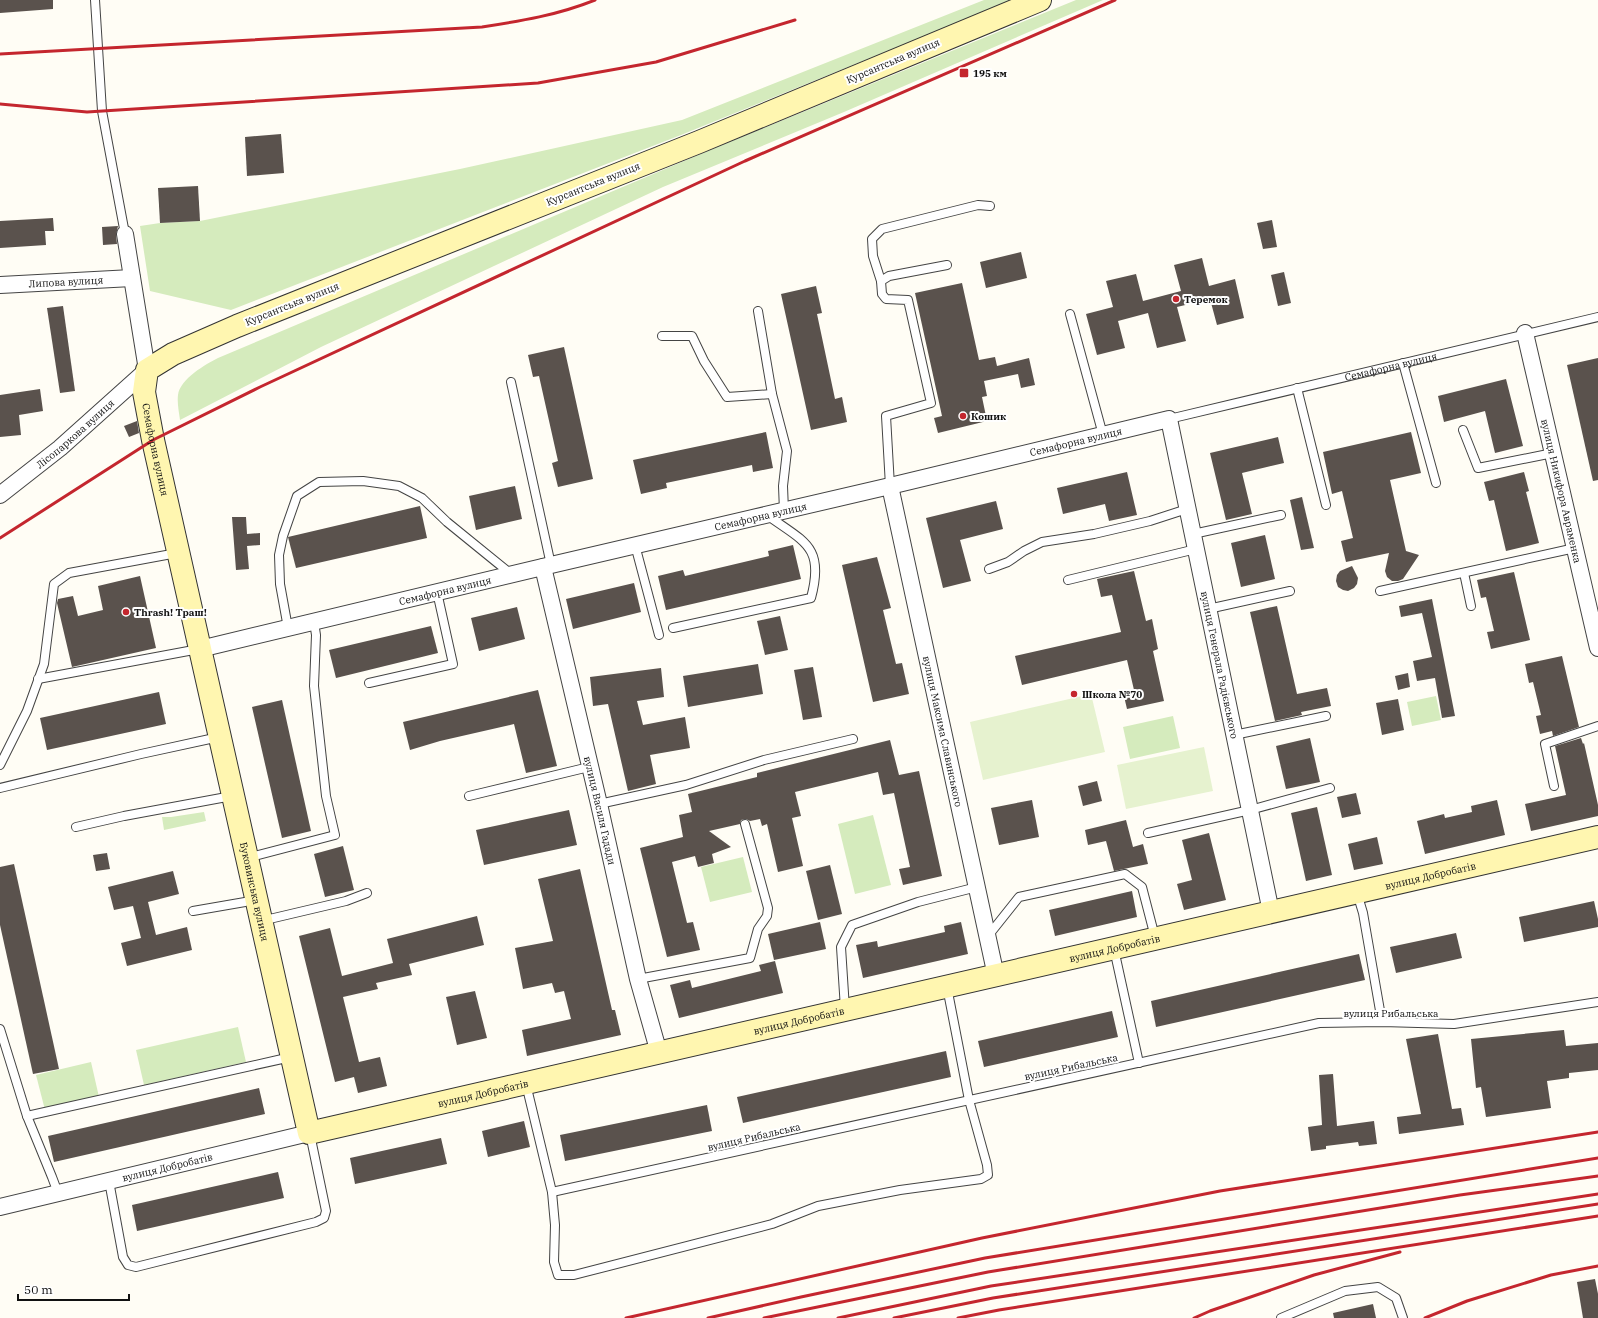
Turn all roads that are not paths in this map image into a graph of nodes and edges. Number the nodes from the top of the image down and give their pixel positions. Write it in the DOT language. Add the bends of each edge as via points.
graph roads {
  1 [pos="95,0"];
  2 [pos="1040,0"];
  3 [pos="990,206"];
  4 [pos="125,234"];
  5 [pos="947,265"];
  6 [pos="132,278"];
  7 [pos="881,281"];
  8 [pos="0,285"];
  9 [pos="758,311"];
  10 [pos="1070,314"];
  11 [pos="1598,317"];
  12 [pos="1525,333"];
  13 [pos="662,336"];
  14 [pos="1403,363"];
  15 [pos="147,370"];
  16 [pos="511,382"];
  17 [pos="1297,388"];
  18 [pos="772,394"];
  19 [pos="1169,419"];
  20 [pos="1463,430"];
  21 [pos="1103,435"];
  22 [pos="1553,454"];
  23 [pos="1436,483"];
  24 [pos="890,486"];
  25 [pos="0,495"];
  26 [pos="1326,505"];
  27 [pos="1187,509"];
  28 [pos="784,511"];
  29 [pos="767,515"];
  30 [pos="1281,515"];
  31 [pos="1194,542"];
  32 [pos="635,545"];
  33 [pos="1575,548"];
  34 [pos="179,553"];
  35 [pos="547,566"];
  36 [pos="988,569"];
  37 [pos="1464,573"];
  38 [pos="511,574"];
  39 [pos="1068,580"];
  40 [pos="1290,591"];
  41 [pos="1380,591"];
  42 [pos="437,592"];
  43 [pos="1471,606"];
  44 [pos="1208,609"];
  45 [pos="314,622"];
  46 [pos="288,628"];
  47 [pos="673,628"];
  48 [pos="659,635"];
  49 [pos="1598,648"];
  50 [pos="200,649"];
  51 [pos="38,679"];
  52 [pos="369,683"];
  53 [pos="1326,716"];
  54 [pos="1598,726"];
  55 [pos="1234,735"];
  56 [pos="219,736"];
  57 [pos="853,739"];
  58 [pos="0,765"];
  59 [pos="589,767"];
  60 [pos="1554,786"];
  61 [pos="0,788"];
  62 [pos="1330,788"];
  63 [pos="232,796"];
  64 [pos="469,796"];
  65 [pos="599,804"];
  66 [pos="1250,810"];
  67 [pos="745,824"];
  68 [pos="76,827"];
  69 [pos="1148,833"];
  70 [pos="1598,837"];
  71 [pos="247,858"];
  72 [pos="977,886"];
  73 [pos="1357,892"];
  74 [pos="367,893"];
  75 [pos="245,902"];
  76 [pos="193,911"];
  77 [pos="1271,912"];
  78 [pos="261,921"];
  79 [pos="987,937"];
  80 [pos="1155,938"];
  81 [pos="1114,948"];
  82 [pos="996,976"];
  83 [pos="638,979"];
  84 [pos="946,986"];
  85 [pos="1598,1002"];
  86 [pos="845,1010"];
  87 [pos="1382,1022"];
  88 [pos="0,1029"];
  89 [pos="659,1053"];
  90 [pos="291,1057"];
  91 [pos="1139,1063"];
  92 [pos="526,1084"];
  93 [pos="969,1100"];
  94 [pos="27,1116"];
  95 [pos="309,1134"];
  96 [pos="109,1181"];
  97 [pos="552,1192"];
  98 [pos="58,1194"];
  99 [pos="0,1206"];
  100 [pos="1281,1318"];
  101 [pos="1403,1318"];
  1 -- 4 [label="lane" via="102,111"];
  2 -- 15 [label="street, Курсантська вулиця" via="699,142 237,326 173,354"];
  3 -- 7 [label="lane" via="978,205 882,229 872,239 873,256"];
  4 -- 6 [label="street"];
  5 -- 7 [label="lane" via="889,276"];
  6 -- 8 [label="street, Липова вулиця"];
  6 -- 15 [label="street"];
  7 -- 24 [label="lane" via="882,294 886,299 908,300 931,403 886,416"];
  9 -- 18 [label="lane"];
  10 -- 21 [label="lane"];
  11 -- 12 [label="lane, Семафорна вулиця"];
  12 -- 14 [label="lane, Семафорна вулиця"];
  12 -- 22 [label="street, вулиця Никифора Авраменка"];
  13 -- 18 [label="lane" via="692,336 704,361 727,397"];
  14 -- 17 [label="lane, Семафорна вулиця"];
  14 -- 23 [label="lane"];
  15 -- 25 [label="street, Лісопаркова вулиця" via="60,448"];
  15 -- 34 [label="street, Семафорна вулиця" via="144,392"];
  16 -- 35 [label="lane"];
  17 -- 19 [label="lane, Семафорна вулиця"];
  17 -- 26 [label="lane"];
  18 -- 28 [label="lane" via="787,450 783,486"];
  19 -- 21 [label="street, Семафорна вулиця"];
  19 -- 27 [label="street, вулиця Генерала Радієвського"];
  20 -- 22 [label="lane" via="1478,468"];
  21 -- 24 [label="street, Семафорна вулиця"];
  22 -- 33 [label="street, вулиця Никифора Авраменка"];
  24 -- 28 [label="street, Семафорна вулиця"];
  24 -- 72 [label="street, вулиця Максима Славинського"];
  27 -- 31 [label="street, вулиця Генерала Радієвського"];
  27 -- 36 [label="lane" via="1150,521 1042,542 1008,562"];
  28 -- 29 [label="street, Семафорна вулиця"];
  29 -- 32 [label="street, Семафорна вулиця"];
  29 -- 47 [label="lane" via="808,546 815,573 811,598"];
  30 -- 31 [label="lane"];
  31 -- 39 [label="lane"];
  31 -- 44 [label="street, вулиця Генерала Радієвського"];
  32 -- 35 [label="street, Семафорна вулиця"];
  32 -- 48 [label="lane"];
  33 -- 37 [label="lane"];
  33 -- 49 [label="street, вулиця Никифора Авраменка"];
  34 -- 50 [label="street, Семафорна вулиця"];
  34 -- 51 [label="lane" via="69,573 54,584 44,664"];
  35 -- 38 [label="street, Семафорна вулиця"];
  35 -- 59 [label="street, вулиця Василя Гадади"];
  37 -- 41 [label="lane"];
  37 -- 43 [label="lane"];
  38 -- 42 [label="street, Семафорна вулиця"];
  38 -- 46 [label="lane" via="447,522 422,498 399,486 363,481 318,482 297,496 283,536 280,584"];
  40 -- 44 [label="lane"];
  42 -- 45 [label="street, Семафорна вулиця"];
  42 -- 52 [label="lane" via="453,664"];
  44 -- 55 [label="street, вулиця Генерала Радієвського"];
  45 -- 46 [label="street, Семафорна вулиця"];
  45 -- 71 [label="lane" via="314,686 326,796 335,835"];
  46 -- 50 [label="street, Семафорна вулиця"];
  50 -- 51 [label="lane"];
  50 -- 56 [label="street, Буковинська вулиця"];
  51 -- 58 [label="lane" via="27,711"];
  53 -- 55 [label="lane"];
  54 -- 60 [label="lane" via="1544,744"];
  55 -- 66 [label="street, вулиця Генерала Радієвського"];
  56 -- 61 [label="lane"];
  56 -- 63 [label="street, Буковинська вулиця"];
  57 -- 65 [label="lane" via="764,760 686,785"];
  59 -- 64 [label="lane"];
  59 -- 65 [label="street, вулиця Василя Гадади"];
  62 -- 66 [label="lane"];
  63 -- 68 [label="lane"];
  63 -- 71 [label="street, Буковинська вулиця"];
  65 -- 83 [label="street, вулиця Василя Гадади"];
  66 -- 69 [label="lane"];
  66 -- 77 [label="street, вулиця Генерала Радієвського"];
  67 -- 83 [label="lane" via="768,908 768,916 758,929 750,958"];
  70 -- 73 [label="street, вулиця Добробатів"];
  71 -- 78 [label="street, Буковинська вулиця"];
  72 -- 79 [label="street, вулиця Максима Славинського"];
  72 -- 86 [label="lane" via="918,902 852,925 841,947"];
  73 -- 77 [label="street, вулиця Добробатів"];
  73 -- 87 [label="lane"];
  74 -- 78 [label="lane" via="346,901"];
  75 -- 76 [label="lane"];
  77 -- 80 [label="street, вулиця Добробатів"];
  78 -- 90 [label="street, Буковинська вулиця"];
  79 -- 80 [label="lane" via="1019,897 1124,874 1142,887"];
  79 -- 82 [label="street, вулиця Максима Славинського"];
  80 -- 81 [label="street, вулиця Добробатів"];
  81 -- 82 [label="street, вулиця Добробатів"];
  81 -- 91 [label="lane"];
  82 -- 84 [label="street, вулиця Добробатів"];
  83 -- 89 [label="street, вулиця Василя Гадади"];
  84 -- 86 [label="street, вулиця Добробатів"];
  84 -- 93 [label="lane"];
  85 -- 87 [label="lane, вулиця Рибальська" via="1454,1024"];
  86 -- 89 [label="street, вулиця Добробатів"];
  87 -- 91 [label="lane, вулиця Рибальська" via="1319,1023"];
  88 -- 94 [label="lane"];
  89 -- 92 [label="street, вулиця Добробатів"];
  90 -- 94 [label="lane"];
  90 -- 95 [label="street, Буковинська вулиця"];
  91 -- 93 [label="lane, вулиця Рибальська"];
  92 -- 95 [label="street, вулиця Добробатів"];
  92 -- 97 [label="lane"];
  93 -- 97 [label="lane, вулиця Рибальська"];
  93 -- 97 [label="lane" via="987,1165 988,1175 981,1179 900,1190 818,1206 772,1224 574,1275 558,1275 554,1262 555,1225"];
  94 -- 98 [label="lane"];
  95 -- 96 [label="street, вулиця Добробатів"];
  95 -- 96 [label="lane" via="326,1211 324,1218 136,1267 128,1265 123,1257"];
  96 -- 98 [label="street, вулиця Добробатів"];
  98 -- 99 [label="street, вулиця Добробатів"];
  100 -- 101 [label="lane" via="1345,1291 1378,1287 1396,1298"];
}
